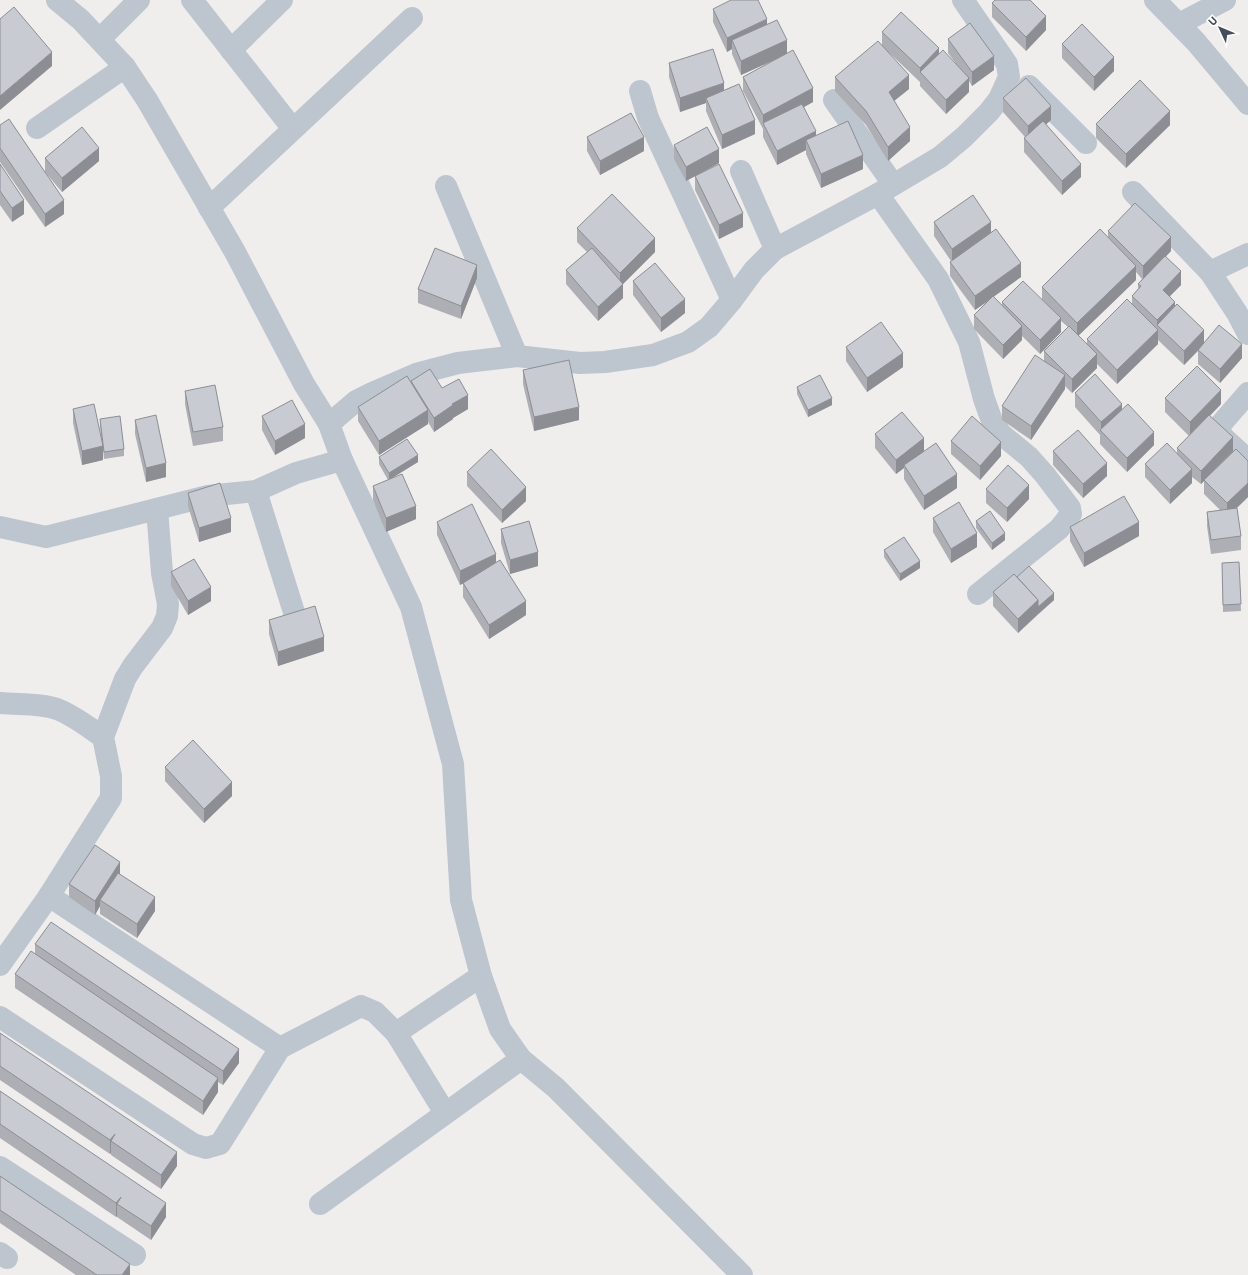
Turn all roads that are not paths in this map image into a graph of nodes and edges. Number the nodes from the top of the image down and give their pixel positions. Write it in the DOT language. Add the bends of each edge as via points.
graph roads {
  1 [pos="57,0"];
  2 [pos="139,0"];
  3 [pos="192,0"];
  4 [pos="282,0"];
  5 [pos="963,0"];
  6 [pos="1155,0"];
  7 [pos="1225,0"];
  8 [pos="412,18"];
  9 [pos="1179,24"];
  10 [pos="100,39"];
  11 [pos="231,50"];
  12 [pos="1007,64"];
  13 [pos="125,67"];
  14 [pos="640,91"];
  15 [pos="834,100"];
  16 [pos="1248,104"];
  17 [pos="37,128"];
  18 [pos="293,129"];
  19 [pos="1086,143"];
  20 [pos="741,171"];
  21 [pos="446,186"];
  22 [pos="886,189"];
  23 [pos="1133,192"];
  24 [pos="209,208"];
  25 [pos="775,249"];
  26 [pos="1248,254"];
  27 [pos="1210,272"];
  28 [pos="732,300"];
  29 [pos="1248,334"];
  30 [pos="517,356"];
  31 [pos="1248,393"];
  32 [pos="329,424"];
  33 [pos="342,460"];
  34 [pos="1248,460"];
  35 [pos="256,491"];
  36 [pos="157,509"];
  37 [pos="0,527"];
  38 [pos="978,594"];
  39 [pos="298,625"];
  40 [pos="0,703"];
  41 [pos="103,737"];
  42 [pos="49,896"];
  43 [pos="0,965"];
  44 [pos="481,976"];
  45 [pos="0,1017"];
  46 [pos="396,1033"];
  47 [pos="280,1048"];
  48 [pos="521,1059"];
  49 [pos="445,1113"];
  50 [pos="0,1167"];
  51 [pos="320,1204"];
  52 [pos="135,1255"];
  53 [pos="742,1275"];
  1 -- 10 [label="street"];
  2 -- 10 [label="street"];
  3 -- 11 [label="street"];
  4 -- 11 [label="street"];
  5 -- 12 [label="street"];
  6 -- 9 [label="street"];
  7 -- 9 [label="street"];
  8 -- 18 [label="street"];
  9 -- 16 [label="street"];
  10 -- 13 [label="street"];
  11 -- 18 [label="street"];
  12 -- 19 [label="street"];
  12 -- 22 [label="street" via="1009,77 1000,99 990,112 940,156"];
  13 -- 17 [label="street"];
  13 -- 24 [label="street" via="147,100"];
  14 -- 28 [label="street" via="648,118"];
  15 -- 22 [label="street"];
  18 -- 24 [label="street"];
  20 -- 25 [label="street"];
  21 -- 30 [label="street"];
  22 -- 25 [label="street"];
  22 -- 38 [label="street" via="942,286 969,342 992,421 1001,434 1029,457 1070,508 1071,514 1059,529"];
  23 -- 27 [label="street"];
  24 -- 32 [label="street" via="304,384"];
  25 -- 28 [label="street" via="754,270"];
  26 -- 27 [label="street"];
  27 -- 29 [label="street"];
  28 -- 30 [label="street" via="709,327 688,342 653,355 580,363"];
  30 -- 32 [label="street" via="458,363 416,374 356,401"];
  31 -- 34 [label="street" via="1219,429 1223,437"];
  32 -- 33 [label="street"];
  33 -- 35 [label="street" via="296,473"];
  33 -- 44 [label="street" via="411,607 453,764 461,900"];
  35 -- 36 [label="street" via="208,496"];
  35 -- 39 [label="street"];
  36 -- 37 [label="street" via="46,537"];
  36 -- 41 [label="street" via="162,573 168,604 167,616 162,628 125,678"];
  40 -- 41 [label="street" via="56,709"];
  41 -- 42 [label="street" via="111,776 111,798"];
  42 -- 43 [label="street"];
  42 -- 47 [label="street"];
  44 -- 46 [label="street"];
  44 -- 48 [label="street" via="500,1029"];
  45 -- 47 [label="street" via="193,1144 206,1148 220,1144"];
  46 -- 47 [label="street" via="375,1012 361,1006"];
  46 -- 49 [label="street"];
  48 -- 49 [label="street"];
  48 -- 53 [label="street" via="556,1088"];
  49 -- 51 [label="street"];
  50 -- 52 [label="street"];
}
